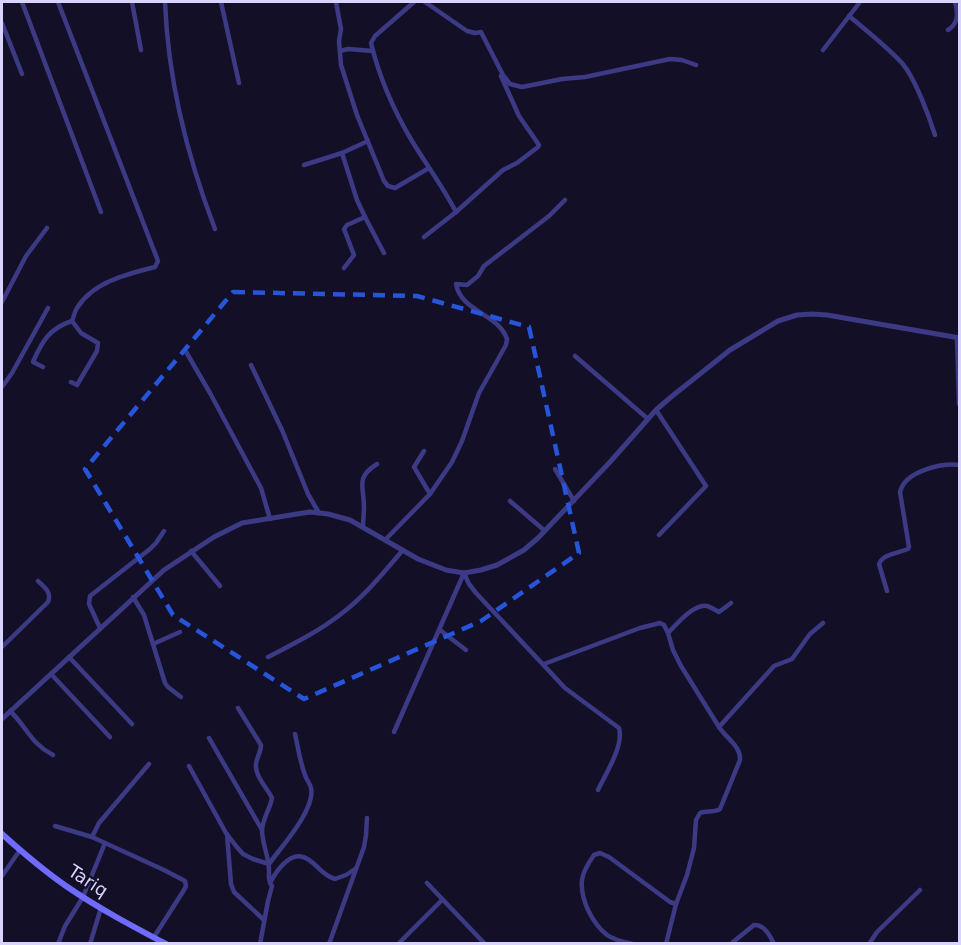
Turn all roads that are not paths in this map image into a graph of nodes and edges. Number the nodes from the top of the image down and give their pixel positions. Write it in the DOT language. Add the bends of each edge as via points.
graph roads {
  1 [pos="22,2"];
  2 [pos="58,2"];
  3 [pos="132,2"];
  4 [pos="165,2"];
  5 [pos="221,2"];
  6 [pos="336,2"];
  7 [pos="414,2"];
  8 [pos="425,2"];
  9 [pos="860,2"];
  10 [pos="955,2"];
  11 [pos="849,16"];
  12 [pos="2,23"];
  13 [pos="948,30"];
  14 [pos="475,33"];
  15 [pos="141,50"];
  16 [pos="823,50"];
  17 [pos="340,51"];
  18 [pos="373,51"];
  19 [pos="696,65"];
  20 [pos="22,74"];
  21 [pos="239,83"];
  22 [pos="935,135"];
  23 [pos="368,141"];
  24 [pos="342,153"];
  25 [pos="304,165"];
  26 [pos="429,168"];
  27 [pos="565,200"];
  28 [pos="101,212"];
  29 [pos="456,212"];
  30 [pos="365,217"];
  31 [pos="47,228"];
  32 [pos="214,229"];
  33 [pos="424,237"];
  34 [pos="384,253"];
  35 [pos="344,268"];
  36 [pos="2,302"];
  37 [pos="48,308"];
  38 [pos="72,321"];
  39 [pos="958,338"];
  40 [pos="185,350"];
  41 [pos="575,356"];
  42 [pos="251,364"];
  43 [pos="43,367"];
  44 [pos="71,382"];
  45 [pos="2,387"];
  46 [pos="959,404"];
  47 [pos="656,410"];
  48 [pos="648,419"];
  49 [pos="424,451"];
  50 [pos="377,464"];
  51 [pos="960,465"];
  52 [pos="555,469"];
  53 [pos="430,494"];
  54 [pos="510,501"];
  55 [pos="574,501"];
  56 [pos="319,513"];
  57 [pos="270,519"];
  58 [pos="363,527"];
  59 [pos="164,531"];
  60 [pos="545,531"];
  61 [pos="659,535"];
  62 [pos="386,540"];
  63 [pos="403,550"];
  64 [pos="191,551"];
  65 [pos="464,573"];
  66 [pos="38,581"];
  67 [pos="220,586"];
  68 [pos="887,591"];
  69 [pos="134,597"];
  70 [pos="731,603"];
  71 [pos="824,623"];
  72 [pos="100,628"];
  73 [pos="440,630"];
  74 [pos="180,632"];
  75 [pos="668,633"];
  76 [pos="153,644"];
  77 [pos="2,647"];
  78 [pos="466,650"];
  79 [pos="69,657"];
  80 [pos="268,657"];
  81 [pos="544,664"];
  82 [pos="51,674"];
  83 [pos="181,696"];
  84 [pos="238,708"];
  85 [pos="10,711"];
  86 [pos="2,719"];
  87 [pos="132,724"];
  88 [pos="719,727"];
  89 [pos="394,732"];
  90 [pos="295,734"];
  91 [pos="110,737"];
  92 [pos="209,738"];
  93 [pos="53,755"];
  94 [pos="149,764"];
  95 [pos="189,766"];
  96 [pos="598,790"];
  97 [pos="367,818"];
  98 [pos="55,826"];
  99 [pos="262,830"];
  100 [pos="226,833"];
  101 [pos="2,834"];
  102 [pos="92,837"];
  103 [pos="105,843"];
  104 [pos="20,850"];
  105 [pos="269,864"];
  106 [pos="356,869"];
  107 [pos="2,876"];
  108 [pos="270,883"];
  109 [pos="427,883"];
  110 [pos="920,890"];
  111 [pos="83,897"];
  112 [pos="442,900"];
  113 [pos="676,904"];
  114 [pos="101,908"];
  115 [pos="264,920"];
  116 [pos="153,937"];
  117 [pos="733,942"];
  118 [pos="58,944"];
  119 [pos="90,944"];
  120 [pos="166,944"];
  121 [pos="260,944"];
  122 [pos="329,944"];
  123 [pos="398,944"];
  124 [pos="484,944"];
  125 [pos="633,944"];
  126 [pos="666,944"];
  127 [pos="774,944"];
  128 [pos="869,944"];
  1 -- 28 [label="street"];
  2 -- 38 [label="street" via="158,261 155,267 102,285 86,297"];
  3 -- 15 [label="street"];
  4 -- 32 [label="street" via="168,51 180,116"];
  5 -- 21 [label="street"];
  6 -- 17 [label="street"];
  7 -- 18 [label="street" via="375,36 371,42"];
  8 -- 14 [label="street"];
  9 -- 11 [label="street"];
  10 -- 13 [label="street" via="958,15"];
  11 -- 16 [label="street"];
  11 -- 22 [label="street" via="907,70"];
  12 -- 20 [label="street"];
  14 -- 19 [label="street" via="481,32 510,84 522,87 670,59"];
  14 -- 29 [label="street" via="489,50 519,116 539,145 503,170"];
  17 -- 18 [label="street"];
  17 -- 23 [label="street" via="350,95"];
  18 -- 26 [label="street" via="398,114"];
  23 -- 24 [label="street"];
  23 -- 26 [label="street" via="384,181 391,188"];
  24 -- 25 [label="street"];
  24 -- 30 [label="street"];
  26 -- 29 [label="street"];
  27 -- 53 [label="street" via="484,266 467,285 456,284 465,301 501,328 507,339 479,393 452,462"];
  29 -- 33 [label="street"];
  30 -- 34 [label="street"];
  30 -- 35 [label="street" via="345,227 354,255"];
  31 -- 36 [label="street" via="26,256"];
  37 -- 45 [label="street"];
  38 -- 43 [label="street" via="47,335 33,362"];
  38 -- 44 [label="street" via="81,333 98,343 77,385"];
  39 -- 46 [label="street"];
  39 -- 47 [label="street" via="826,315 797,315 778,321 730,350"];
  40 -- 57 [label="street" via="261,488"];
  41 -- 48 [label="street"];
  42 -- 56 [label="street"];
  47 -- 48 [label="street"];
  47 -- 61 [label="street" via="706,486"];
  48 -- 55 [label="street"];
  49 -- 53 [label="street" via="414,467"];
  50 -- 58 [label="street" via="367,471 362,483"];
  51 -- 68 [label="street" via="922,471 901,486 909,547 880,560"];
  52 -- 55 [label="street"];
  53 -- 62 [label="street"];
  54 -- 60 [label="street"];
  55 -- 60 [label="street"];
  56 -- 57 [label="street"];
  56 -- 58 [label="street"];
  57 -- 64 [label="street" via="242,524"];
  58 -- 62 [label="street"];
  59 -- 72 [label="street" via="150,549 90,596 89,604"];
  60 -- 65 [label="street" via="497,565"];
  62 -- 63 [label="street"];
  63 -- 65 [label="street" via="439,568"];
  63 -- 80 [label="street" via="376,583 342,614"];
  64 -- 67 [label="street"];
  64 -- 69 [label="street"];
  65 -- 73 [label="street"];
  65 -- 81 [label="street" via="476,593"];
  66 -- 77 [label="street" via="48,592 48,602"];
  69 -- 72 [label="street"];
  69 -- 76 [label="street"];
  70 -- 75 [label="street" via="719,612 699,606"];
  71 -- 88 [label="street" via="810,634 792,659 774,666"];
  72 -- 79 [label="street"];
  73 -- 78 [label="street"];
  73 -- 89 [label="street"];
  74 -- 76 [label="street"];
  75 -- 81 [label="street" via="664,625 654,624"];
  75 -- 88 [label="street" via="681,666"];
  76 -- 83 [label="street" via="165,683"];
  79 -- 82 [label="street"];
  79 -- 87 [label="street"];
  81 -- 96 [label="street" via="565,687 619,728 616,754"];
  82 -- 85 [label="street"];
  82 -- 91 [label="street"];
  84 -- 99 [label="street" via="261,745 256,769 272,798"];
  85 -- 86 [label="street"];
  85 -- 93 [label="street" via="37,745"];
  88 -- 113 [label="street" via="738,748 740,760 720,809 700,813 696,820 694,848"];
  90 -- 105 [label="street" via="311,789 310,802 300,824"];
  92 -- 99 [label="street"];
  94 -- 102 [label="street" via="99,823"];
  95 -- 100 [label="street"];
  97 -- 106 [label="street" via="364,847"];
  98 -- 102 [label="street"];
  99 -- 105 [label="street"];
  100 -- 105 [label="street" via="243,854"];
  100 -- 115 [label="street" via="234,892"];
  101 -- 104 [label="main road, Tariq"];
  102 -- 103 [label="street"];
  103 -- 111 [label="street"];
  103 -- 116 [label="street" via="185,881 184,890"];
  104 -- 107 [label="street"];
  104 -- 111 [label="main road, Tariq"];
  105 -- 108 [label="street"];
  106 -- 108 [label="street" via="335,879 302,856 284,864"];
  106 -- 122 [label="street"];
  108 -- 115 [label="street"];
  109 -- 112 [label="street"];
  110 -- 128 [label="street"];
  111 -- 114 [label="main road, Tariq"];
  111 -- 118 [label="street"];
  112 -- 123 [label="street"];
  112 -- 124 [label="street"];
  113 -- 125 [label="street" via="609,857 594,855 582,879 585,904 608,936"];
  113 -- 126 [label="street"];
  114 -- 116 [label="main road, Tariq"];
  114 -- 119 [label="street"];
  115 -- 121 [label="street"];
  116 -- 120 [label="main road, Tariq"];
  117 -- 127 [label="street" via="757,924"];
}
